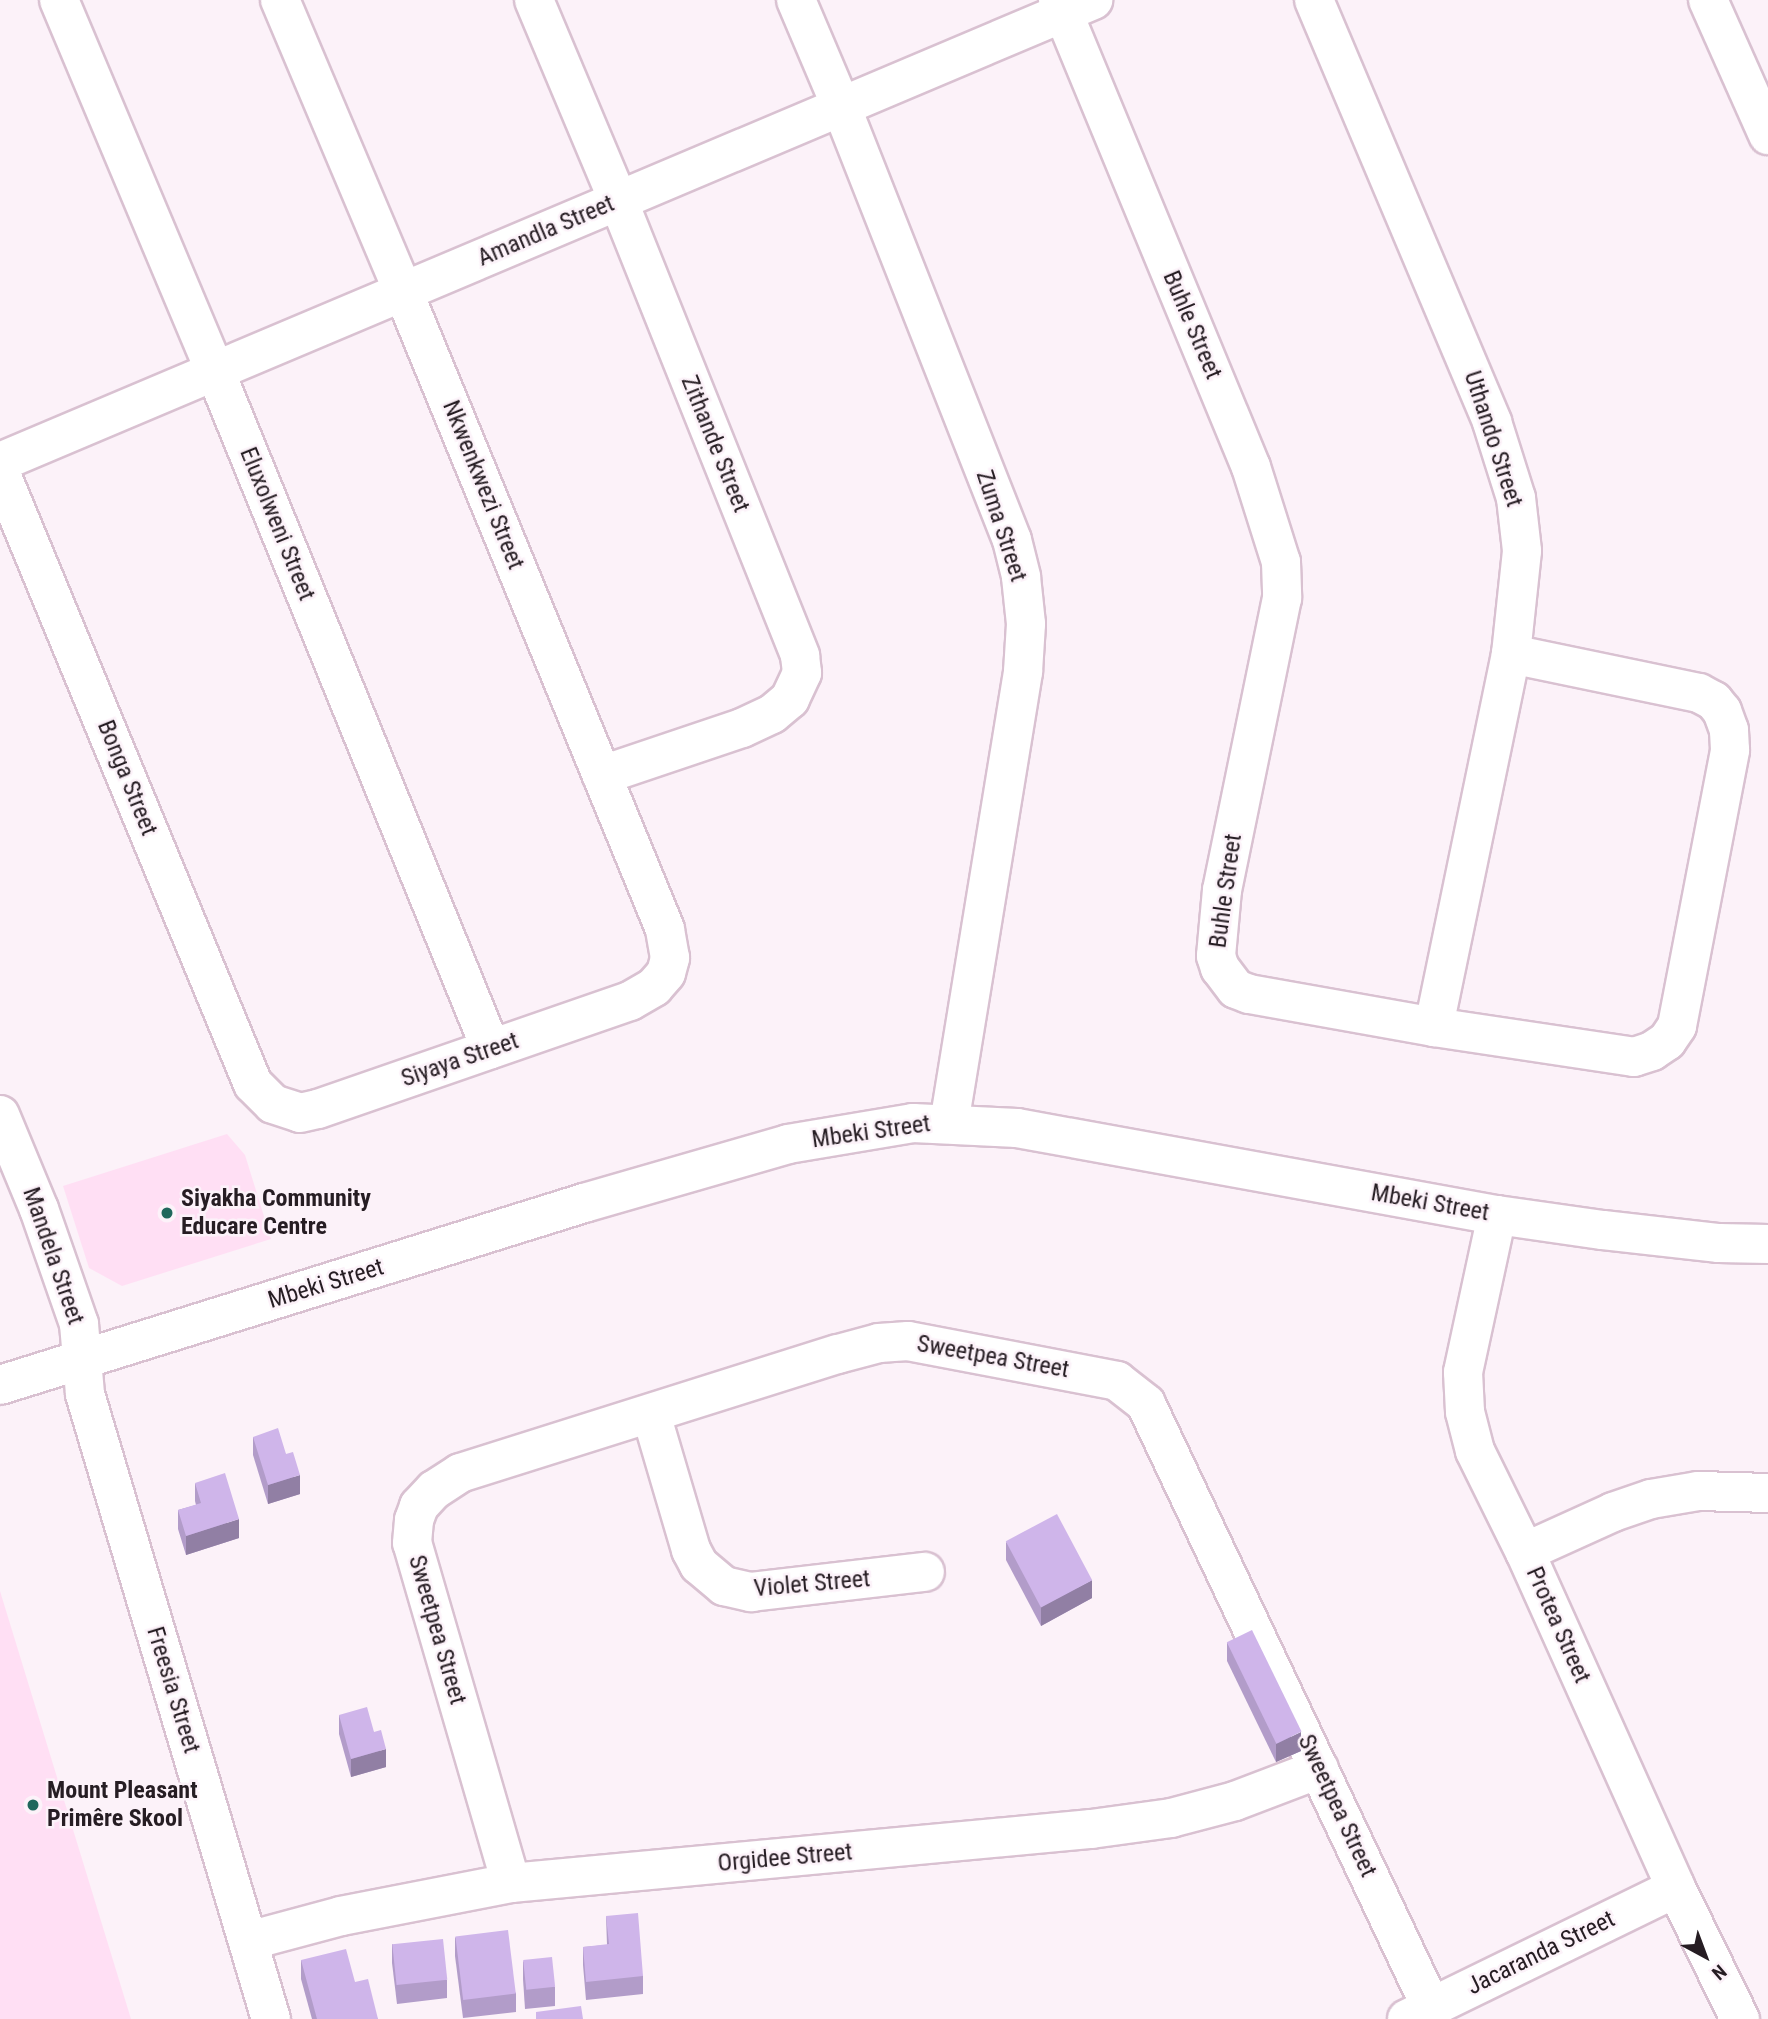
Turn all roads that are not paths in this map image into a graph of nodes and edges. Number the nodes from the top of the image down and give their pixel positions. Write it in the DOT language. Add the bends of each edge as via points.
graph roads {
  1 [pos="59,0"];
  2 [pos="279,0"];
  3 [pos="534,0"];
  4 [pos="796,0"];
  5 [pos="1314,0"];
  6 [pos="1708,0"];
  7 [pos="1071,4"];
  8 [pos="841,106"];
  9 [pos="1768,135"];
  10 [pos="618,200"];
  11 [pos="403,291"];
  12 [pos="215,371"];
  13 [pos="0,462"];
  14 [pos="0,472"];
  15 [pos="1511,654"];
  16 [pos="602,775"];
  17 [pos="666,973"];
  18 [pos="1434,1027"];
  19 [pos="491,1049"];
  20 [pos="253,1084"];
  21 [pos="0,1115"];
  22 [pos="949,1122"];
  23 [pos="1497,1215"];
  24 [pos="1768,1244"];
  25 [pos="82,1360"];
  26 [pos="0,1385"];
  27 [pos="651,1414"];
  28 [pos="1768,1493"];
  29 [pos="1525,1552"];
  30 [pos="925,1572"];
  31 [pos="1320,1769"];
  32 [pos="511,1883"];
  33 [pos="1675,1888"];
  34 [pos="248,1941"];
  35 [pos="1419,2013"];
  36 [pos="271,2019"];
  37 [pos="1740,2019"];
  1 -- 12 [label="street, Eluxolweni Street"];
  2 -- 11 [label="street, Nkwenkwezi Street"];
  3 -- 10 [label="street, Zithande Street"];
  4 -- 8 [label="street, Zuma Street"];
  5 -- 15 [label="street, Uthando Street" via="1492,422 1516,498 1522,551"];
  6 -- 9 [label="street"];
  7 -- 8 [label="street, Amandla Street"];
  7 -- 18 [label="street, Buhle Street" via="1251,467 1281,562 1282,598 1222,890 1216,956 1220,968 1236,989 1249,995"];
  8 -- 10 [label="street, Amandla Street"];
  8 -- 22 [label="street, Zuma Street" via="1012,540 1026,624 1023,672"];
  10 -- 11 [label="street, Amandla Street"];
  10 -- 16 [label="street, Zithande Street" via="800,656 802,673 790,699 772,714"];
  11 -- 12 [label="street, Amandla Street"];
  11 -- 16 [label="street, Nkwenkwezi Street"];
  12 -- 13 [label="street, Amandla Street"];
  12 -- 19 [label="street, Eluxolweni Street"];
  14 -- 20 [label="street, Bonga Street"];
  15 -- 18 [label="street, Uthando Street"];
  15 -- 18 [label="street, Buhle Street" via="1699,692 1721,711 1729,730 1730,750 1676,1026 1667,1041 1634,1057"];
  16 -- 17 [label="street, Nkwenkwezi Street" via="665,929 670,958"];
  17 -- 19 [label="street, Siyaya Street" via="654,987 630,1001"];
  19 -- 20 [label="street, Siyaya Street" via="300,1114 273,1104"];
  21 -- 25 [label="street, Mandela Street" via="79,1324"];
  22 -- 23 [label="street, Mbeki Street" via="1017,1128"];
  22 -- 25 [label="street, Mbeki Street" via="877,1127 788,1144 570,1207"];
  23 -- 24 [label="street, Mbeki Street" via="1706,1242"];
  23 -- 29 [label="street, Protea Street" via="1463,1372 1465,1412 1475,1451"];
  25 -- 26 [label="street, Mbeki Street"];
  25 -- 34 [label="street, Freesia Street" via="85,1394"];
  27 -- 30 [label="street, Violet Street" via="691,1550 699,1565 724,1586 751,1592"];
  27 -- 31 [label="street, Sweetpea Street" via="879,1343 908,1341 1116,1381 1146,1404 1158,1426"];
  27 -- 32 [label="street, Sweetpea Street" via="460,1473 434,1490 419,1506 414,1520 412,1543 429,1609"];
  28 -- 29 [label="street" via="1698,1491 1651,1499"];
  29 -- 33 [label="street, Protea Street"];
  31 -- 32 [label="street, Orgidee Street" via="1235,1801 1171,1818"];
  31 -- 35 [label="street, Sweetpea Street"];
  32 -- 34 [label="street, Orgidee Street" via="367,1910"];
  33 -- 35 [label="street, Jacaranda Street"];
  33 -- 37 [label="street, Protea Street"];
  34 -- 36 [label="street, Freesia Street"];
}
